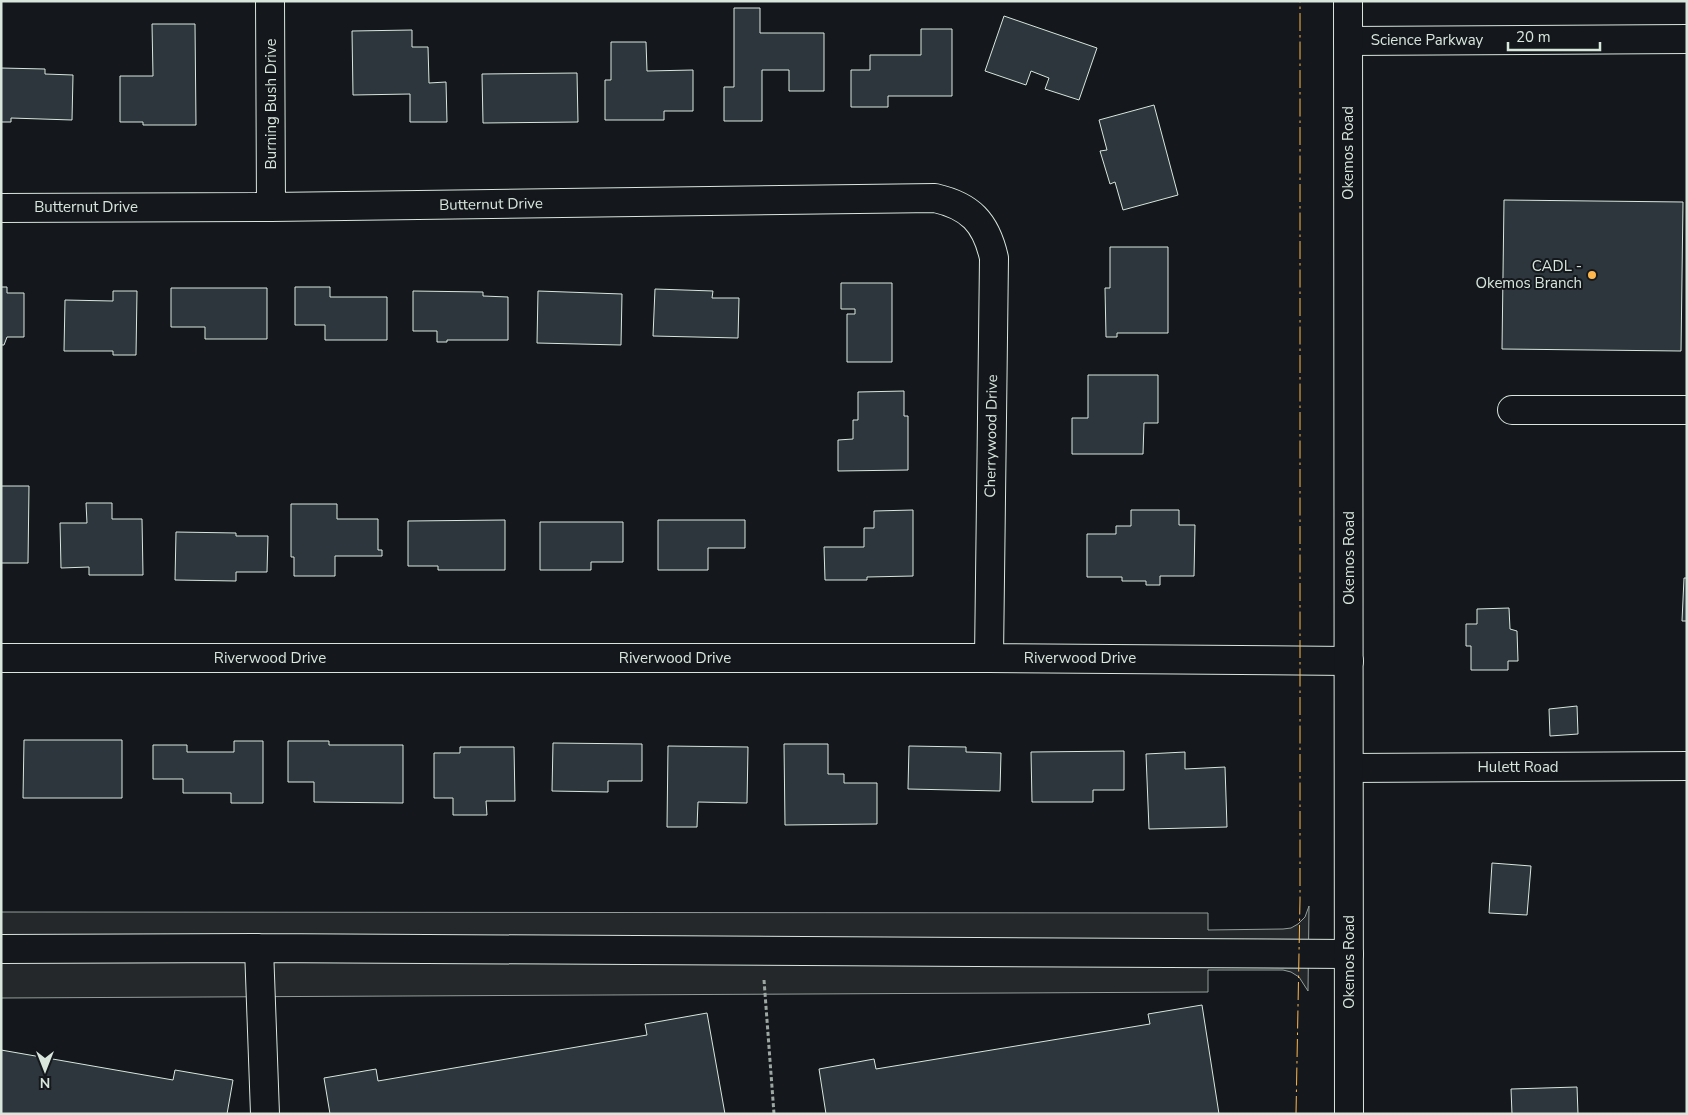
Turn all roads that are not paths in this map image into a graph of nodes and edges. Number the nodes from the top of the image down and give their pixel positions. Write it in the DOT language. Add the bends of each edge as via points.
graph roads {
  1 [pos="270,1"];
  2 [pos="1348,1"];
  3 [pos="1687,39"];
  4 [pos="1348,41"];
  5 [pos="271,207"];
  6 [pos="1,208"];
  7 [pos="976,218"];
  8 [pos="1512,410"];
  9 [pos="1687,410"];
  10 [pos="1,658"];
  11 [pos="989,658"];
  12 [pos="1349,661"];
  13 [pos="1687,766"];
  14 [pos="1349,768"];
  15 [pos="259,948"];
  16 [pos="1,949"];
  17 [pos="1349,954"];
  18 [pos="265,1114"];
  19 [pos="1349,1114"];
  1 -- 5 [label="street, Burning Bush Drive"];
  2 -- 4 [label="street, Okemos Road"];
  3 -- 4 [label="street, Science Parkway"];
  4 -- 12 [label="street, Okemos Road"];
  5 -- 6 [label="street, Butternut Drive"];
  5 -- 7 [label="street, Butternut Drive" via="935,198 964,208"];
  7 -- 11 [label="street, Cherrywood Drive" via="990,240 994,258"];
  8 -- 9 [label="street"];
  10 -- 11 [label="street, Riverwood Drive"];
  11 -- 12 [label="street, Riverwood Drive"];
  12 -- 14 [label="street, Okemos Road"];
  13 -- 14 [label="street, Hulett Road"];
  14 -- 17 [label="street, Okemos Road"];
  15 -- 16 [label="street"];
  15 -- 17 [label="street"];
  15 -- 18 [label="street"];
  17 -- 19 [label="street, Okemos Road"];
}
